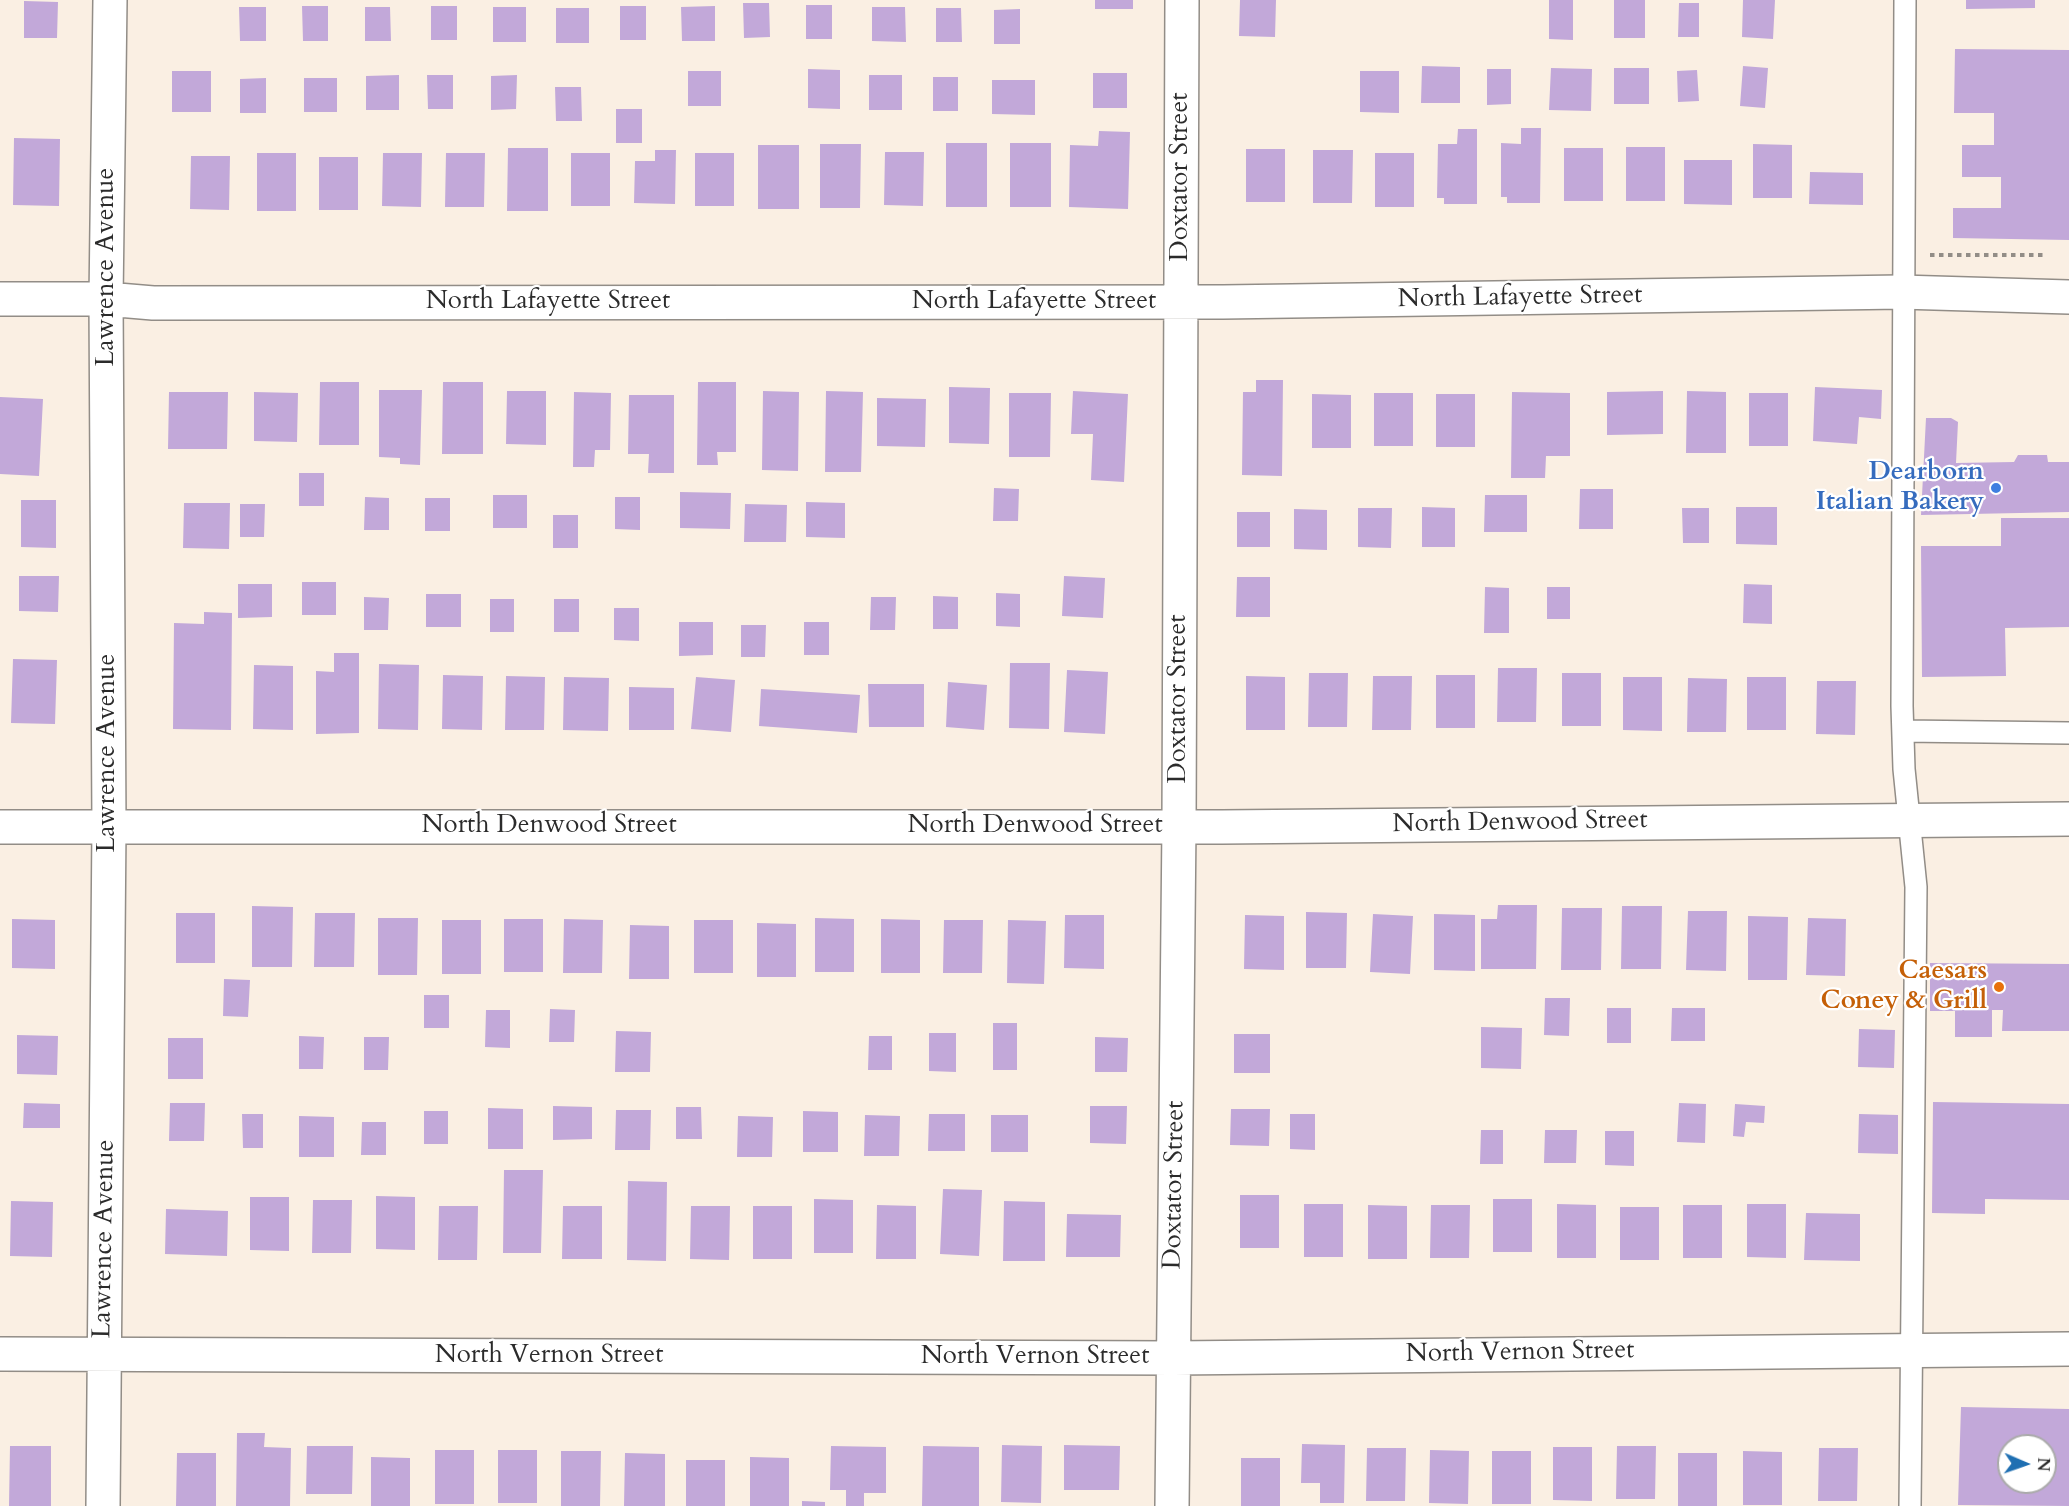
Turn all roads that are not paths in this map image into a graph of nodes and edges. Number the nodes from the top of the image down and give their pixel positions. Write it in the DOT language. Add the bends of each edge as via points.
graph roads {
  1 [pos="110,0"];
  2 [pos="1182,0"];
  3 [pos="1905,0"];
  4 [pos="1901,292"];
  5 [pos="2069,297"];
  6 [pos="0,298"];
  7 [pos="106,299"];
  8 [pos="1181,301"];
  9 [pos="1903,731"];
  10 [pos="2069,733"];
  11 [pos="1908,819"];
  12 [pos="2069,819"];
  13 [pos="1179,825"];
  14 [pos="109,826"];
  15 [pos="0,827"];
  16 [pos="1910,1348"];
  17 [pos="2069,1348"];
  18 [pos="0,1354"];
  19 [pos="104,1355"];
  20 [pos="1174,1358"];
  21 [pos="103,1506"];
  22 [pos="1172,1506"];
  23 [pos="1910,1506"];
  1 -- 7 [label="street, Lawrence Avenue"];
  2 -- 8 [label="street, Doxtator Street"];
  3 -- 4 [label="lane"];
  4 -- 5 [label="street, North Lafayette Street"];
  4 -- 8 [label="street, North Lafayette Street"];
  4 -- 9 [label="lane"];
  6 -- 7 [label="street, North Lafayette Street"];
  7 -- 8 [label="street, North Lafayette Street" via="153,303"];
  7 -- 14 [label="street, Lawrence Avenue"];
  8 -- 13 [label="street, Doxtator Street"];
  9 -- 10 [label="lane"];
  9 -- 11 [label="lane"];
  11 -- 12 [label="street, North Denwood Street"];
  11 -- 13 [label="street, North Denwood Street"];
  11 -- 16 [label="lane" via="1916,887"];
  13 -- 14 [label="street, North Denwood Street"];
  13 -- 20 [label="street, Doxtator Street"];
  14 -- 15 [label="street, North Denwood Street"];
  14 -- 19 [label="street, Lawrence Avenue"];
  16 -- 17 [label="street, North Vernon Street"];
  16 -- 20 [label="street, North Vernon Street"];
  16 -- 23 [label="lane"];
  18 -- 19 [label="street, North Vernon Street"];
  19 -- 20 [label="street, North Vernon Street"];
  19 -- 21 [label="street, Lawrence Avenue"];
  20 -- 22 [label="street, Doxtator Street"];
}
